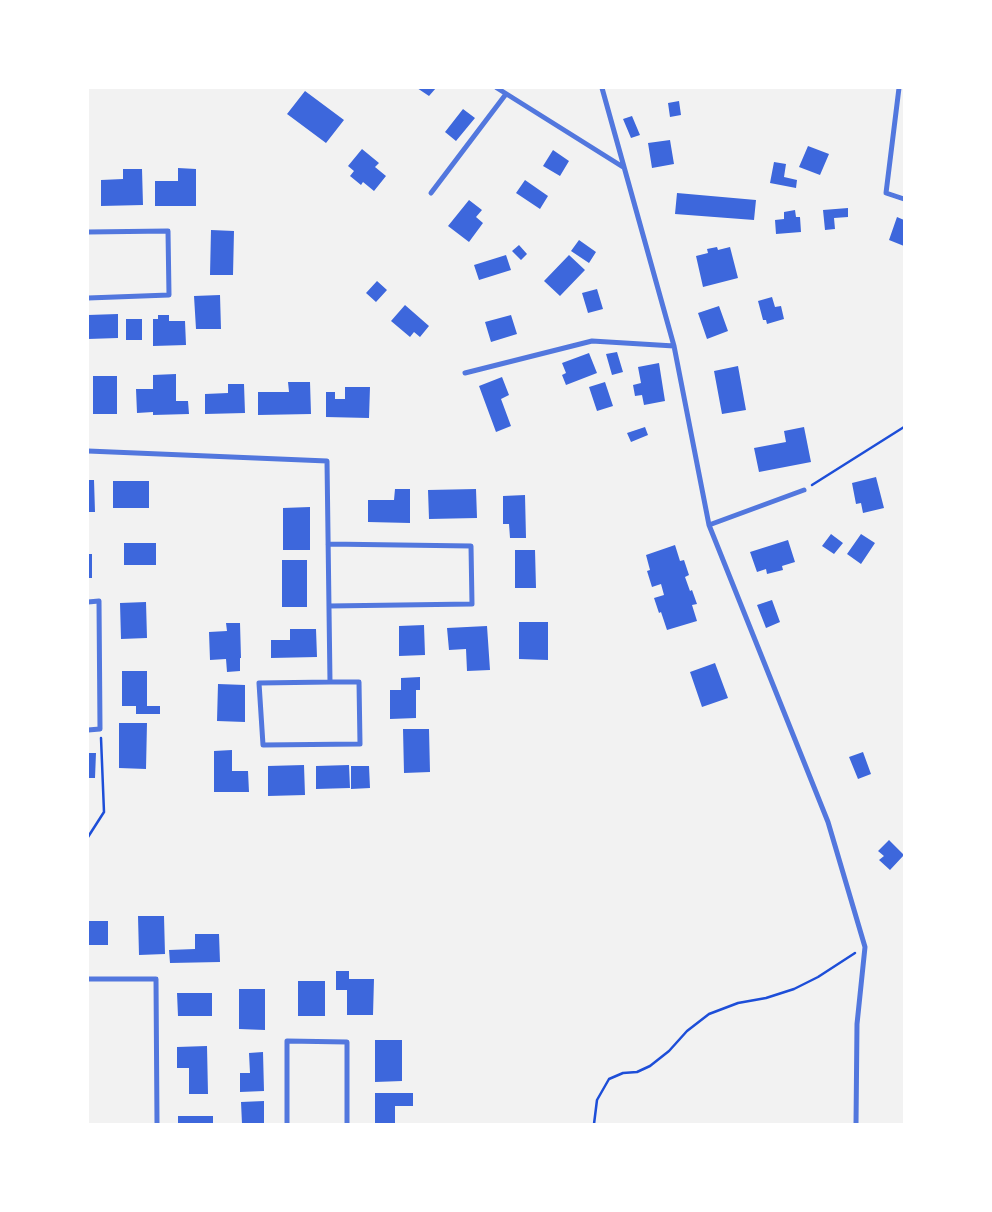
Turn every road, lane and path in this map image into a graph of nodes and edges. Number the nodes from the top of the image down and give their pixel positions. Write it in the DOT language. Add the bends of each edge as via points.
graph roads {
  1 [pos="497,88"];
  2 [pos="602,88"];
  3 [pos="899,88"];
  4 [pos="506,94"];
  5 [pos="624,167"];
  6 [pos="431,193"];
  7 [pos="904,199"];
  8 [pos="88,232"];
  9 [pos="88,298"];
  10 [pos="674,346"];
  11 [pos="465,373"];
  12 [pos="904,427"];
  13 [pos="88,451"];
  14 [pos="804,490"];
  15 [pos="708,525"];
  16 [pos="328,544"];
  17 [pos="88,602"];
  18 [pos="329,606"];
  19 [pos="330,682"];
  20 [pos="100,729"];
  21 [pos="88,730"];
  22 [pos="88,837"];
  23 [pos="865,947"];
  24 [pos="88,979"];
  25 [pos="157,1124"];
  26 [pos="287,1124"];
  27 [pos="347,1124"];
  28 [pos="594,1124"];
  29 [pos="856,1124"];
  1 -- 4 [label="street"];
  2 -- 5 [label="street"];
  3 -- 7 [label="street" via="886,193"];
  4 -- 5 [label="street"];
  4 -- 6 [label="street"];
  5 -- 10 [label="street"];
  8 -- 9 [label="street" via="168,231 169,295"];
  10 -- 11 [label="street" via="592,341"];
  10 -- 15 [label="street"];
  12 -- 14 [label="path"];
  13 -- 16 [label="street" via="327,462"];
  14 -- 15 [label="street"];
  15 -- 23 [label="street" via="828,822"];
  16 -- 18 [label="street"];
  16 -- 18 [label="street" via="472,546 472,604"];
  17 -- 20 [label="street" via="99,601"];
  18 -- 19 [label="street"];
  19 -- 19 [label="street" via="259,683 263,745 360,744 359,682"];
  20 -- 21 [label="street"];
  20 -- 22 [label="path" via="104,812"];
  23 -- 28 [label="path" via="794,989 738,1002 709,1014 650,1066 636,1072 623,1072 609,1080 597,1100"];
  23 -- 29 [label="street" via="857,1024"];
  24 -- 25 [label="street" via="156,979"];
  26 -- 27 [label="street" via="287,1042 347,1042"];
}
